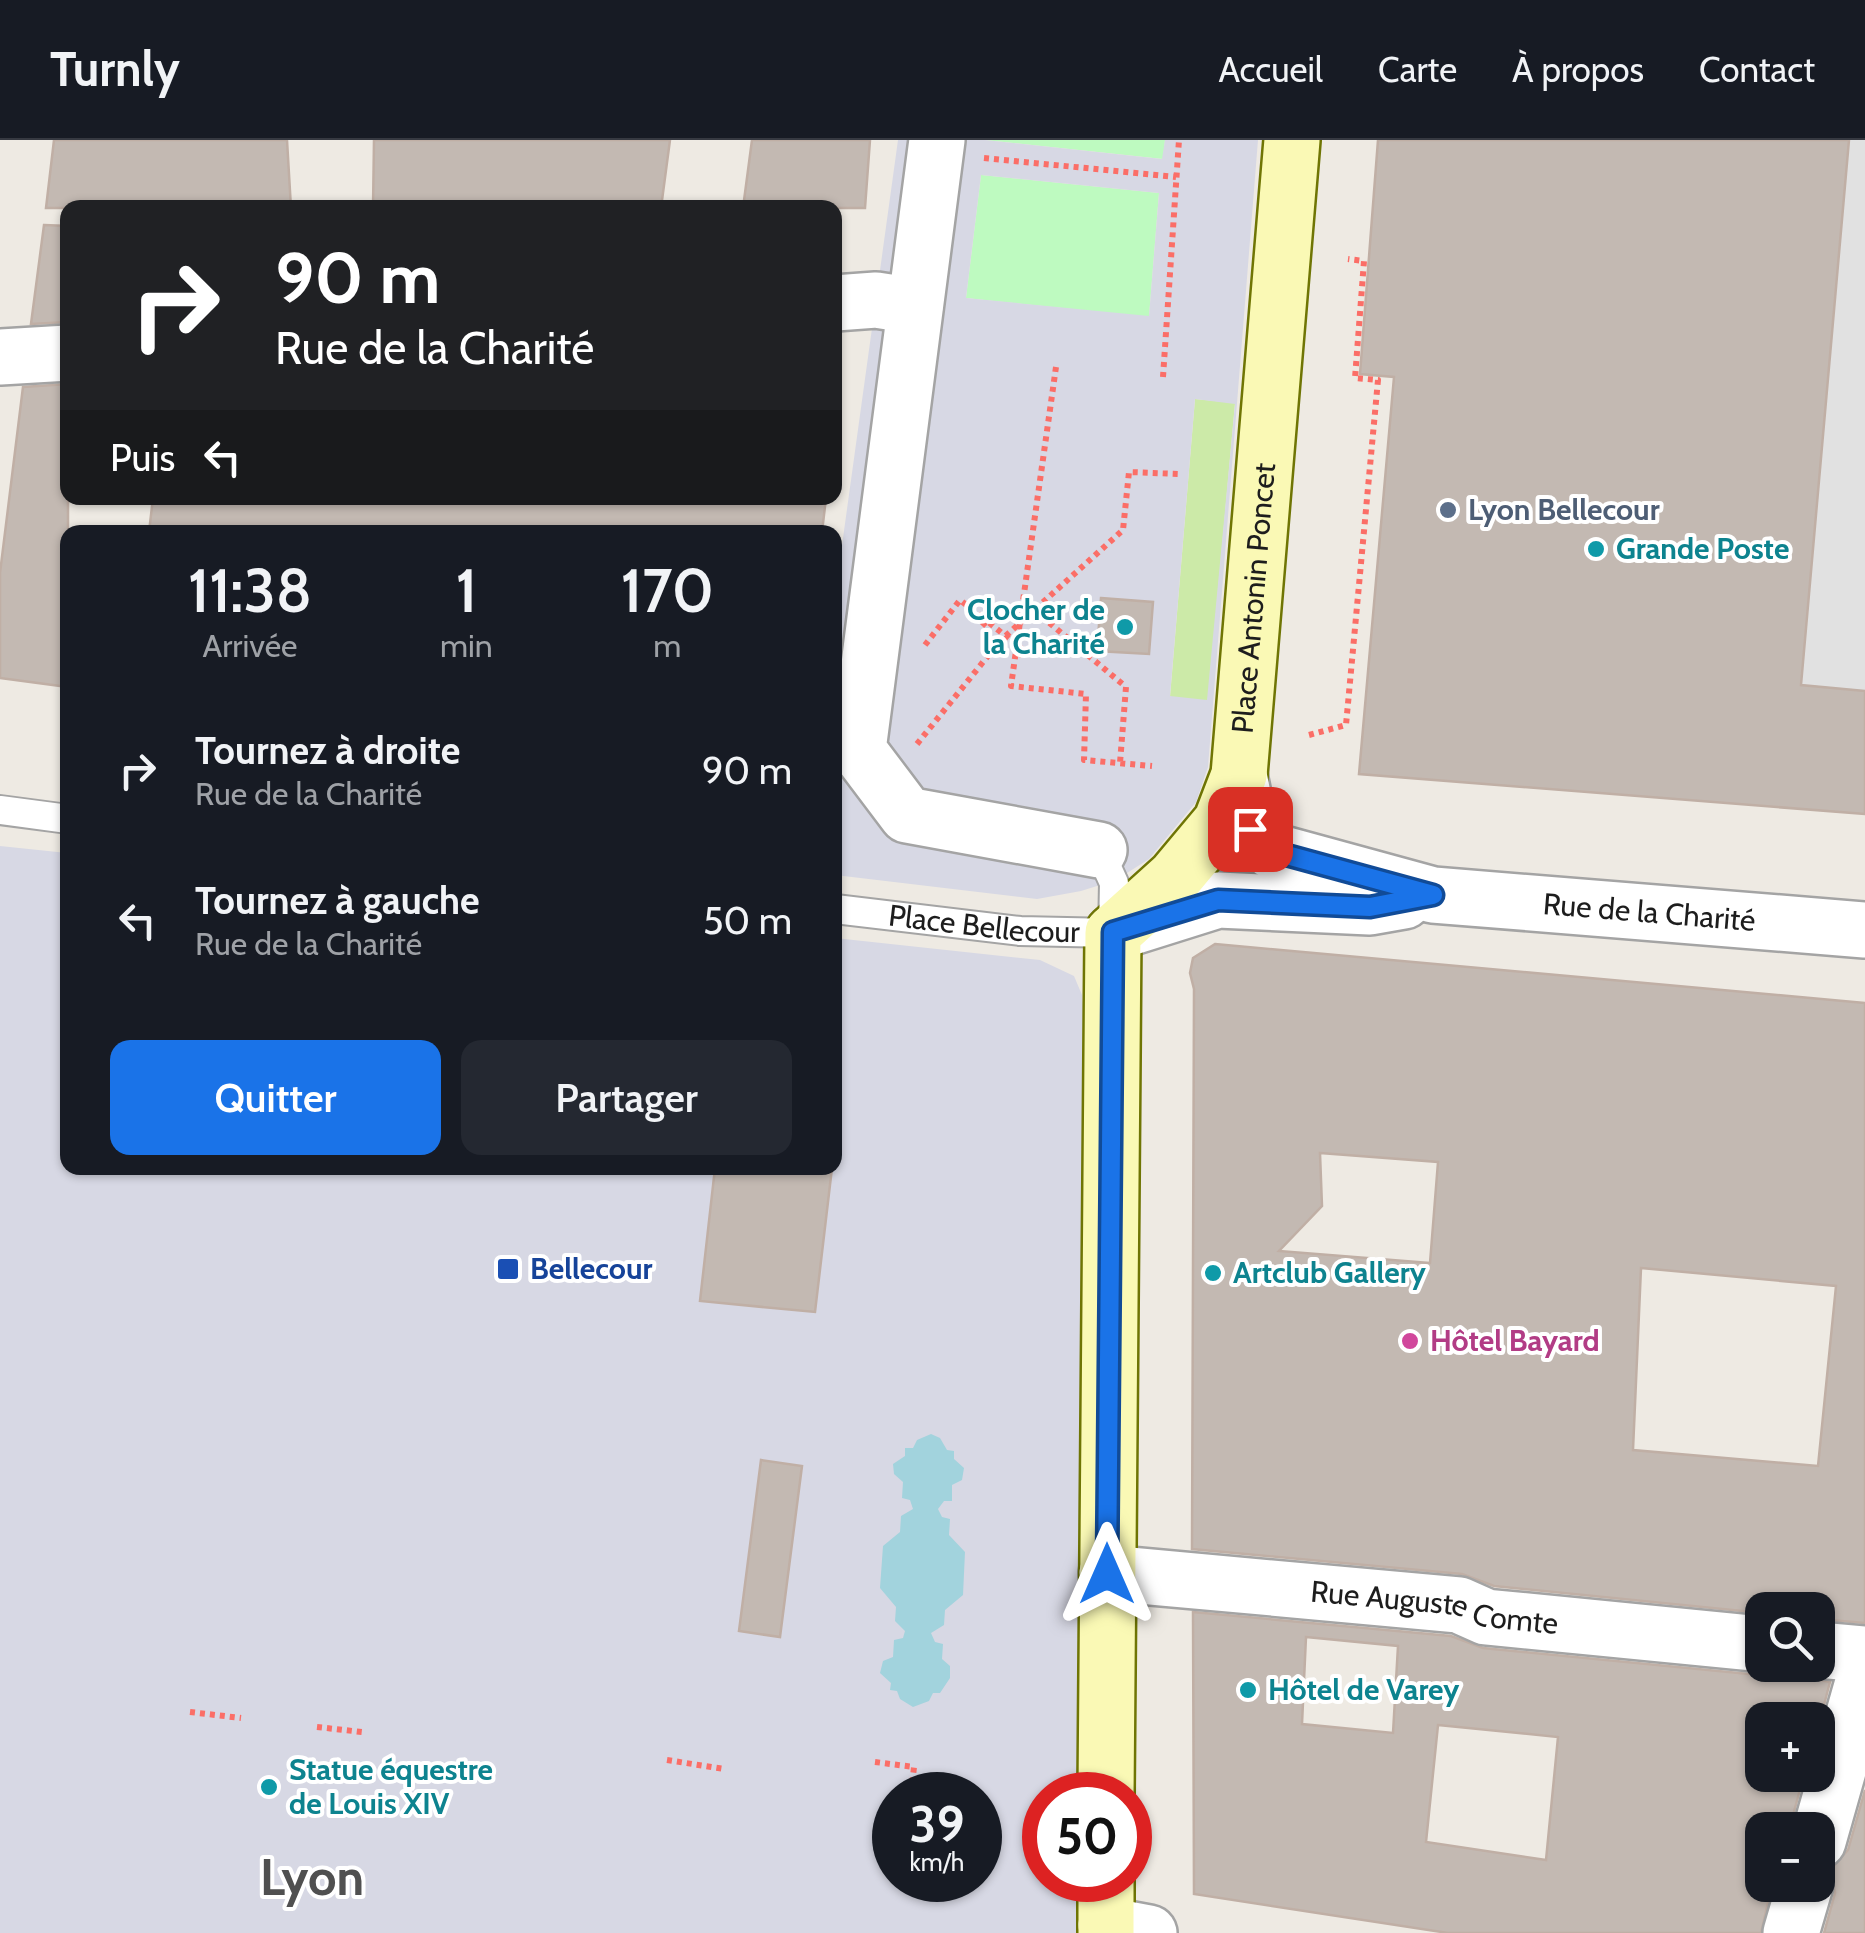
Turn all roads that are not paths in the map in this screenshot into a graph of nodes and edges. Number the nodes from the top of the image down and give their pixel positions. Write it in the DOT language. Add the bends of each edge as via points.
graph roads {
  1 [pos="1292,140"];
  2 [pos="953,148"];
  3 [pos="842,302"];
  4 [pos="916,306"];
  5 [pos="60,353"];
  6 [pos="0,357"];
  7 [pos="1239,775"];
  8 [pos="0,810"];
  9 [pos="60,818"];
  10 [pos="1099,850"];
  11 [pos="1433,895"];
  12 [pos="842,910"];
  13 [pos="1865,930"];
  14 [pos="1113,932"];
  15 [pos="1107,1574"];
  16 [pos="1745,1642"];
  17 [pos="1835,1651"];
  18 [pos="1865,1654"];
  19 [pos="1865,1675"];
  20 [pos="1106,1772"];
  21 [pos="1826,1812"];
  22 [pos="1800,1902"];
  23 [pos="1791,1933"];
  1 -- 7 [label="main road, Place Antonin Poncet"];
  2 -- 4 [label="street"];
  3 -- 4 [label="street"];
  4 -- 10 [label="street" via="858,750 907,814"];
  5 -- 6 [label="street"];
  7 -- 11 [label="street, Rue de la Charité" via="1250,829 1272,851"];
  7 -- 14 [label="main road, Place Antonin Poncet" via="1221,822 1175,877"];
  8 -- 9 [label="lane"];
  10 -- 14 [label="lane" via="1114,883"];
  11 -- 13 [label="street, Rue de la Charité"];
  11 -- 14 [label="street, Rue de la Charité" via="1370,907 1218,900"];
  12 -- 14 [label="lane, Place Bellecour" via="1020,931"];
  14 -- 15 [label="main road, Place Bellecour"];
  15 -- 16 [label="street, Rue Auguste Comte" via="1459,1606 1486,1617"];
  15 -- 20 [label="main road, Place Bellecour"];
  17 -- 18 [label="street"];
  19 -- 21 [label="street"];
  22 -- 23 [label="street"];
}
